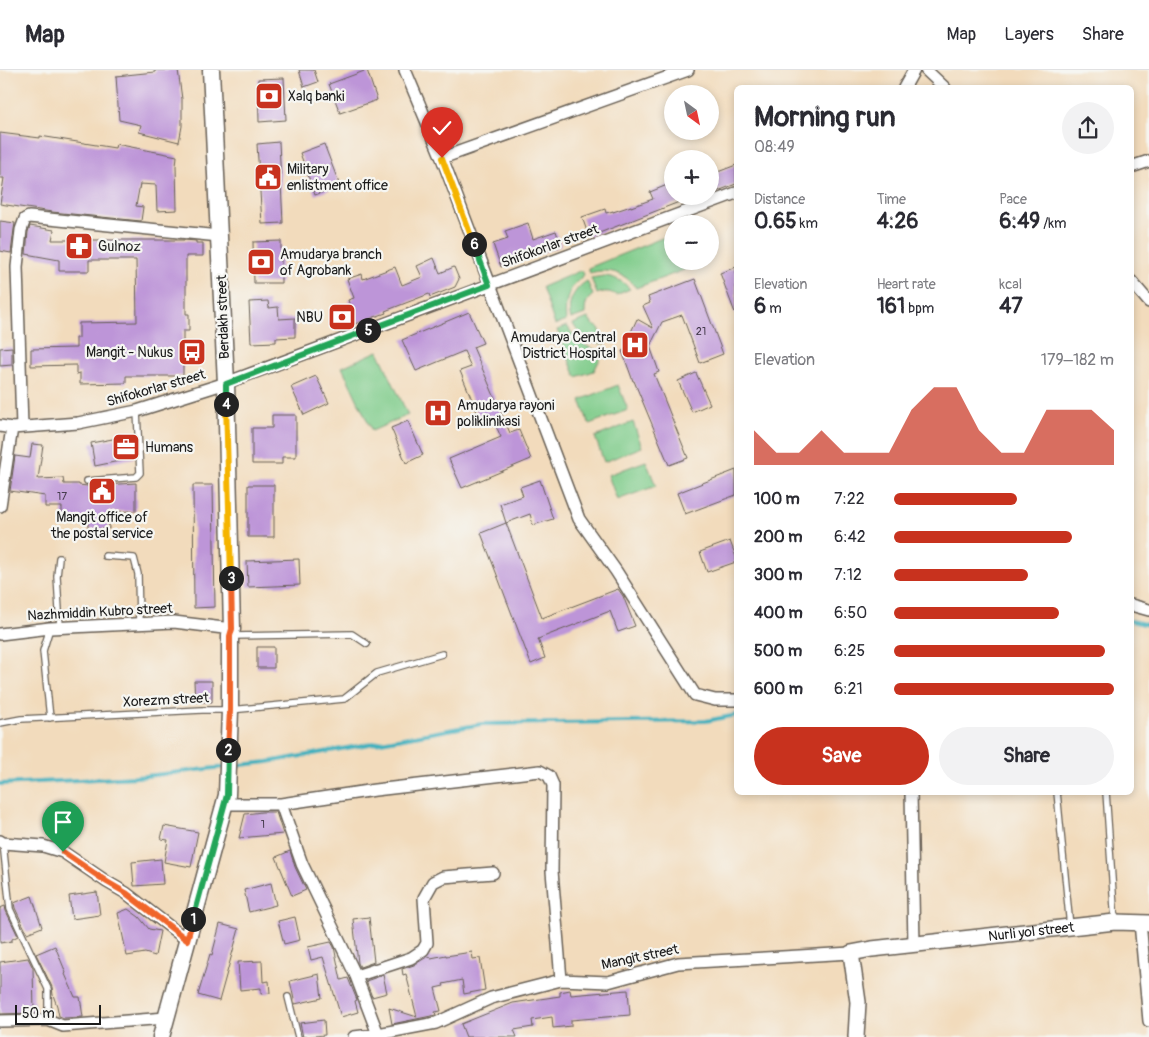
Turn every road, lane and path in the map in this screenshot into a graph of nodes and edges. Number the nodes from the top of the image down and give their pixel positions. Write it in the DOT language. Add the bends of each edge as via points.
graph roads {
  1 [pos="211,70"];
  2 [pos="405,70"];
  3 [pos="688,70"];
  4 [pos="914,70"];
  5 [pos="926,70"];
  6 [pos="906,85"];
  7 [pos="942,85"];
  8 [pos="442,158"];
  9 [pos="1149,161"];
  10 [pos="1134,166"];
  11 [pos="734,194"];
  12 [pos="219,236"];
  13 [pos="1134,284"];
  14 [pos="489,285"];
  15 [pos="1149,302"];
  16 [pos="226,384"];
  17 [pos="137,411"];
  18 [pos="0,426"];
  19 [pos="17,427"];
  20 [pos="87,481"];
  21 [pos="0,506"];
  22 [pos="105,556"];
  23 [pos="60,558"];
  24 [pos="1134,606"];
  25 [pos="1149,610"];
  26 [pos="139,624"];
  27 [pos="55,628"];
  28 [pos="231,633"];
  29 [pos="0,634"];
  30 [pos="367,644"];
  31 [pos="442,654"];
  32 [pos="734,700"];
  33 [pos="230,710"];
  34 [pos="50,718"];
  35 [pos="0,723"];
  36 [pos="911,795"];
  37 [pos="1057,795"];
  38 [pos="1106,795"];
  39 [pos="226,800"];
  40 [pos="281,804"];
  41 [pos="2,842"];
  42 [pos="493,873"];
  43 [pos="1115,922"];
  44 [pos="1145,922"];
  45 [pos="1070,927"];
  46 [pos="187,940"];
  47 [pos="914,945"];
  48 [pos="851,953"];
  49 [pos="356,976"];
  50 [pos="561,980"];
  51 [pos="288,997"];
  52 [pos="166,1018"];
  53 [pos="48,1020"];
  54 [pos="0,1021"];
  55 [pos="1149,1022"];
  56 [pos="63,1032"];
  57 [pos="378,1036"];
  58 [pos="161,1037"];
  59 [pos="298,1037"];
  60 [pos="354,1037"];
  61 [pos="856,1037"];
  1 -- 12 [label="main road, Berdakh street"];
  2 -- 8 [label="street"];
  3 -- 8 [label="street"];
  4 -- 6 [label="street"];
  5 -- 7 [label="street"];
  8 -- 14 [label="street"];
  9 -- 10 [label="street"];
  11 -- 14 [label="street, Shifokorlar street"];
  12 -- 16 [label="main road, Berdakh street"];
  12 -- 19 [label="street" via="25,219 17,267"];
  13 -- 15 [label="street"];
  14 -- 16 [label="street, Shifokorlar street"];
  14 -- 32 [label="street" via="580,519 695,695"];
  16 -- 17 [label="street, Shifokorlar street"];
  16 -- 28 [label="main road, Berdakh street"];
  17 -- 19 [label="street, Shifokorlar street" via="78,423"];
  17 -- 20 [label="lane" via="140,473 136,477"];
  18 -- 19 [label="street, Shifokorlar street"];
  19 -- 21 [label="street"];
  22 -- 26 [label="lane" via="134,558 138,574"];
  23 -- 27 [label="lane"];
  24 -- 25 [label="street"];
  26 -- 27 [label="street, Nazhmiddin Kubro street"];
  26 -- 28 [label="street, Nazhmiddin Kubro street" via="174,622"];
  27 -- 29 [label="street, Nazhmiddin Kubro street"];
  27 -- 34 [label="lane" via="43,652"];
  28 -- 30 [label="lane, Nazhmiddin Kubro street" via="352,634"];
  28 -- 33 [label="main road, Berdakh street"];
  31 -- 33 [label="lane, Xorezm street" via="377,674 344,699"];
  33 -- 34 [label="lane, Xorezm street"];
  33 -- 39 [label="main road, Berdakh street"];
  34 -- 35 [label="lane, Xorezm street"];
  36 -- 47 [label="street"];
  37 -- 45 [label="lane"];
  38 -- 43 [label="lane"];
  39 -- 40 [label="street"];
  39 -- 46 [label="main road"];
  40 -- 49 [label="street" via="302,864"];
  40 -- 50 [label="street" via="540,771 549,776 553,784 552,871"];
  41 -- 46 [label="street" via="43,846 63,852 126,893"];
  41 -- 53 [label="lane" via="10,909 48,989"];
  42 -- 49 [label="street" via="443,877 433,882 424,898 427,944 423,950 410,958"];
  43 -- 44 [label="street, Nurli yol street"];
  43 -- 45 [label="street, Nurli yol street"];
  44 -- 55 [label="street"];
  45 -- 47 [label="street, Nurli yol street"];
  46 -- 52 [label="main road"];
  47 -- 48 [label="street, Nurli yol street"];
  48 -- 50 [label="street, Mangit street" via="678,962 608,982"];
  48 -- 61 [label="street" via="858,1002"];
  49 -- 57 [label="street"];
  50 -- 57 [label="street, Mangit street" via="491,998 436,1023"];
  51 -- 59 [label="lane"];
  52 -- 56 [label="street"];
  52 -- 58 [label="main road"];
  53 -- 54 [label="street"];
  53 -- 56 [label="street"];
  57 -- 60 [label="street, Mangit street"];
}
